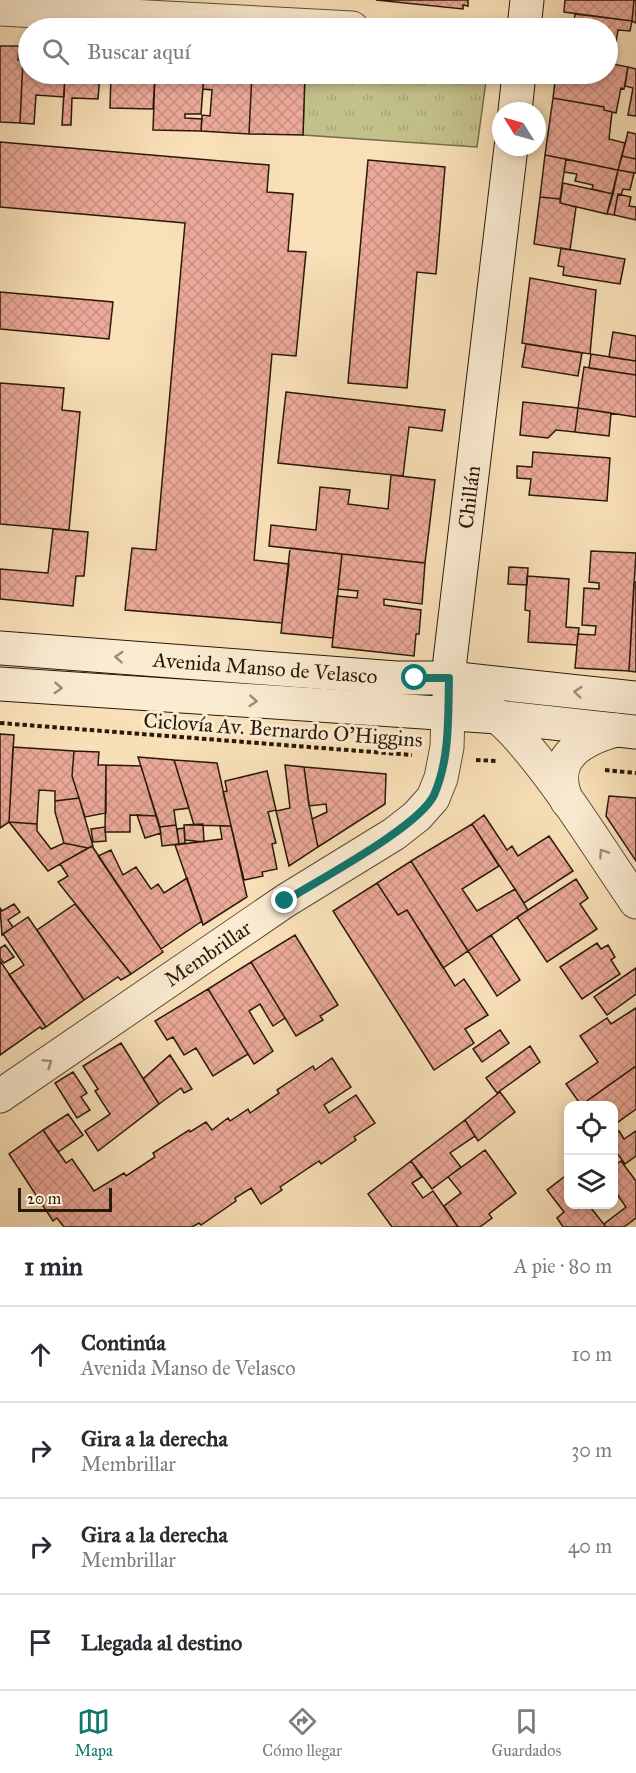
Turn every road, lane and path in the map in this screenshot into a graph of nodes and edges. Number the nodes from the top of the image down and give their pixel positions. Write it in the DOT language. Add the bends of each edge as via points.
graph roads {
  1 [pos="527,0"];
  2 [pos="51,6"];
  3 [pos="0,9"];
  4 [pos="215,18"];
  5 [pos="525,18"];
  6 [pos="518,84"];
  7 [pos="516,102"];
  8 [pos="510,156"];
  9 [pos="0,648"];
  10 [pos="449,678"];
  11 [pos="0,684"];
  12 [pos="636,698"];
  13 [pos="448,714"];
  14 [pos="498,717"];
  15 [pos="0,723"];
  16 [pos="626,731"];
  17 [pos="445,757"];
  18 [pos="552,766"];
  19 [pos="636,773"];
  20 [pos="636,902"];
  21 [pos="0,1096"];
  1 -- 5 [label="street"];
  2 -- 3 [label="street"];
  2 -- 4 [label="street"];
  6 -- 7 [label="street"];
  8 -- 10 [label="street, Chillán"];
  10 -- 9 [label="street, Avenida Manso de Velasco, one-way" via="396,678"];
  12 -- 10 [label="street, Avenida Manso de Velasco, one-way"];
  10 -- 13 [label="street, Membrillar"];
  10 -- 14 [label="street"];
  11 -- 13 [label="street, Avenida Manso de Velasco, one-way"];
  13 -- 14 [label="street, Avenida Manso de Velasco"];
  13 -- 17 [label="street, Membrillar"];
  14 -- 16 [label="street, Avenida Manso de Velasco"];
  14 -- 18 [label="street"];
  15 -- 17 [label="path, Ciclovía Av. Bernardo O'Higgins"];
  16 -- 18 [label="street" via="598,735"];
  17 -- 18 [label="path, Ciclovía Av. Bernardo O'Higgins"];
  21 -- 17 [label="street, Membrillar, one-way" via="285,901 394,834 433,798"];
  18 -- 19 [label="path, Ciclovía Av. Bernardo O'Higgins"];
  20 -- 18 [label="street, one-way" via="567,801"];
}
